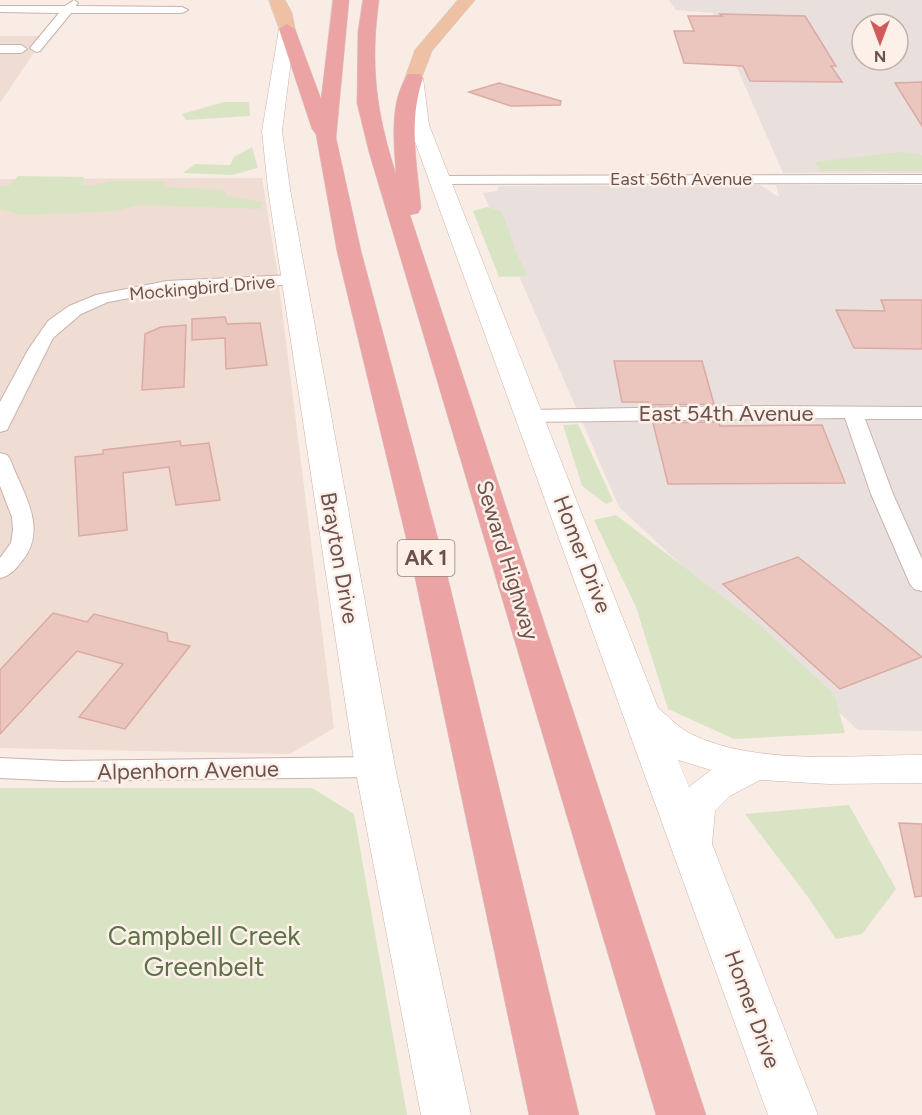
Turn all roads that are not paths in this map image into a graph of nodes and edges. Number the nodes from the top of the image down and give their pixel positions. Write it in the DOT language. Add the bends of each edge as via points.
graph roads {
  1 [pos="76,0"];
  2 [pos="341,0"];
  3 [pos="371,0"];
  4 [pos="460,4"];
  5 [pos="0,9"];
  6 [pos="66,10"];
  7 [pos="182,10"];
  8 [pos="282,14"];
  9 [pos="36,48"];
  10 [pos="0,49"];
  11 [pos="21,49"];
  12 [pos="414,78"];
  13 [pos="326,138"];
  14 [pos="922,179"];
  15 [pos="439,180"];
  16 [pos="414,258"];
  17 [pos="293,280"];
  18 [pos="853,413"];
  19 [pos="922,413"];
  20 [pos="530,416"];
  21 [pos="0,426"];
  22 [pos="0,459"];
  23 [pos="0,571"];
  24 [pos="922,584"];
  25 [pos="644,717"];
  26 [pos="375,767"];
  27 [pos="753,767"];
  28 [pos="0,768"];
  29 [pos="922,769"];
  30 [pos="692,843"];
  31 [pos="446,1115"];
  32 [pos="554,1115"];
  33 [pos="681,1115"];
  34 [pos="793,1115"];
  1 -- 6 [label="street"];
  2 -- 13 [label="highway, AK 1"];
  3 -- 16 [label="highway, Seward Highway" via="366,32 367,103"];
  4 -- 12 [label="main road, Homer Drive" via="424,50"];
  5 -- 6 [label="street"];
  6 -- 7 [label="street"];
  6 -- 9 [label="street"];
  8 -- 13 [label="highway"];
  8 -- 17 [label="main road, Brayton Drive" via="272,131"];
  10 -- 11 [label="street"];
  12 -- 15 [label="main road, Homer Drive" via="419,125"];
  12 -- 16 [label="highway" via="407,92 405,126"];
  13 -- 32 [label="highway, AK 1" via="349,251 426,554"];
  14 -- 15 [label="street, East 56th Avenue"];
  15 -- 20 [label="main road, Homer Drive"];
  16 -- 33 [label="highway, Seward Highway"];
  17 -- 21 [label="street, Mockingbird Drive" via="135,291 70,313 44,338"];
  17 -- 26 [label="main road, Brayton Drive"];
  18 -- 19 [label="street, East 54th Avenue"];
  18 -- 20 [label="street, East 54th Avenue"];
  18 -- 24 [label="street" via="882,495"];
  20 -- 25 [label="main road, Homer Drive"];
  22 -- 23 [label="street" via="23,512 26,529 21,546"];
  25 -- 27 [label="main road" via="675,742 707,756"];
  25 -- 30 [label="main road, Homer Drive"];
  26 -- 28 [label="street, Alpenhorn Avenue" via="63,771"];
  26 -- 31 [label="main road, Brayton Drive"];
  27 -- 29 [label="main road"];
  27 -- 30 [label="main road" via="726,779 702,798 692,817"];
  30 -- 34 [label="main road, Homer Drive"];
}
